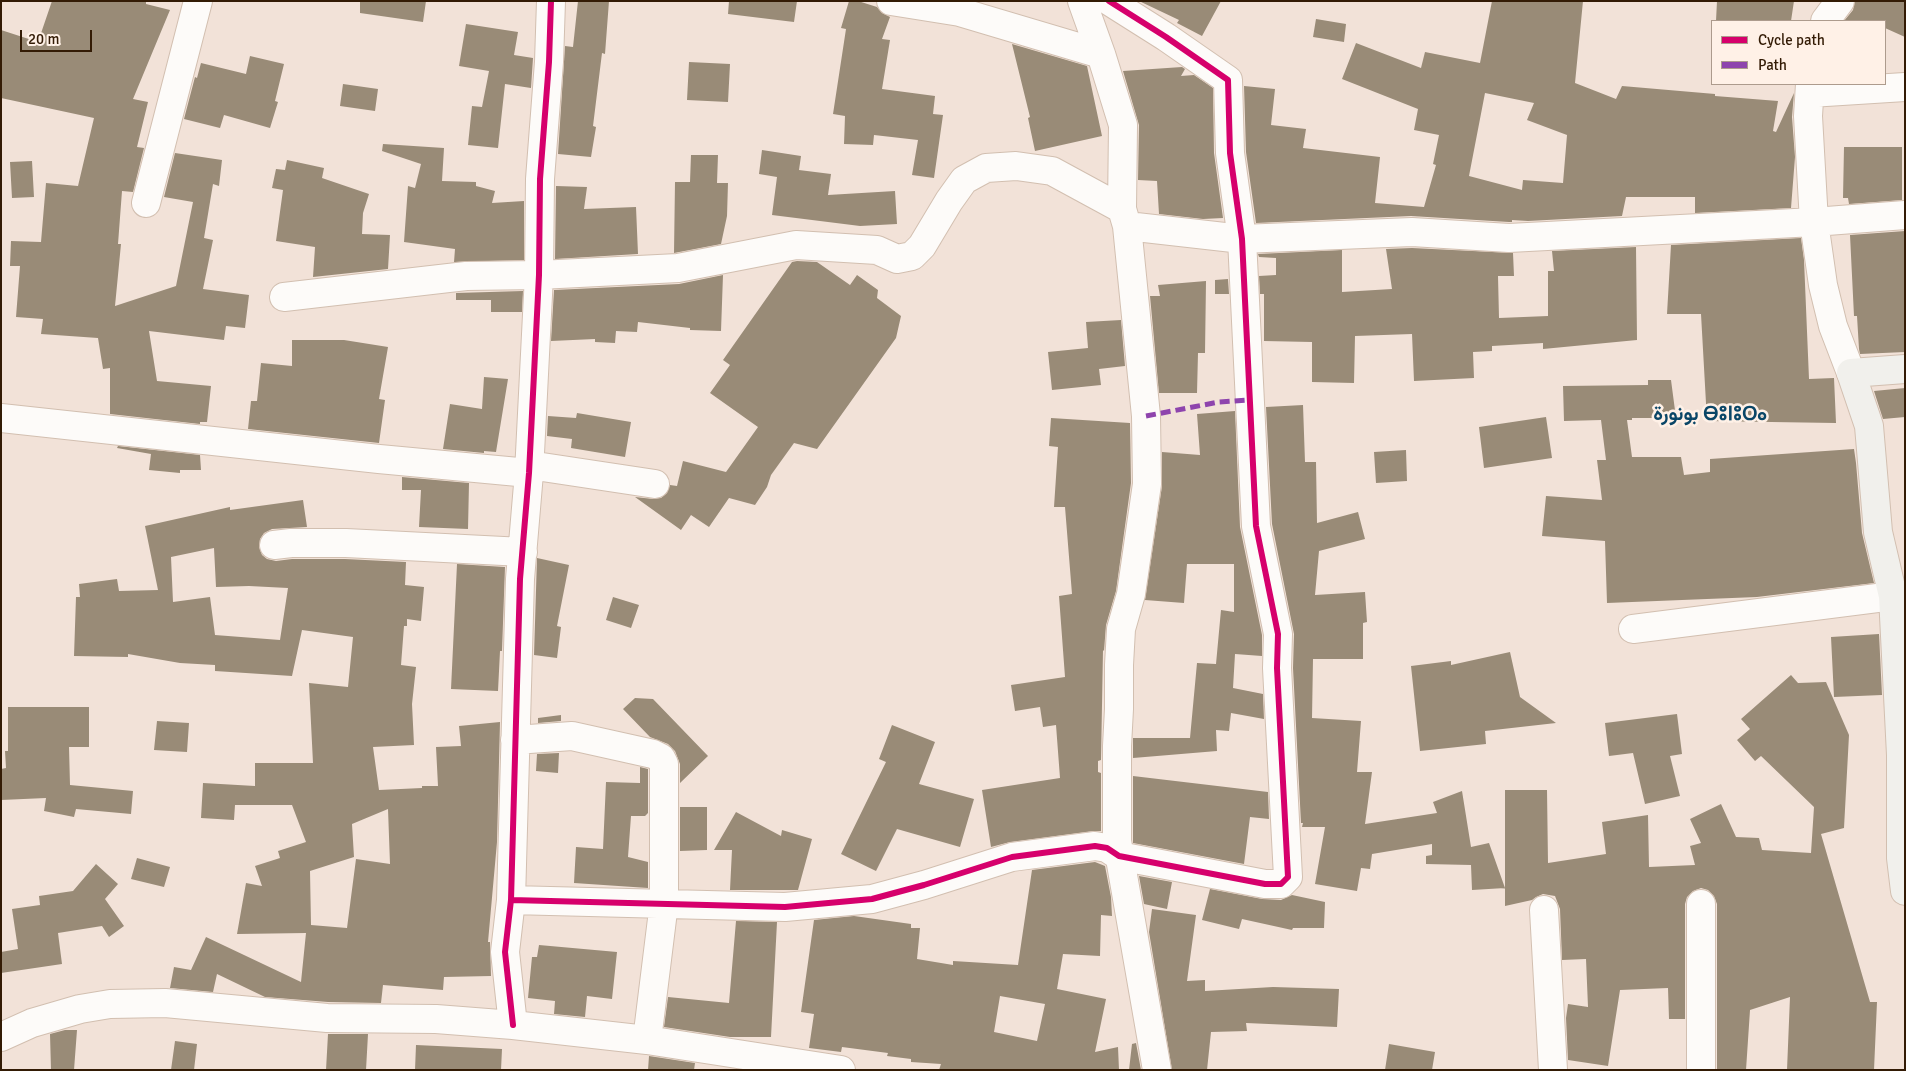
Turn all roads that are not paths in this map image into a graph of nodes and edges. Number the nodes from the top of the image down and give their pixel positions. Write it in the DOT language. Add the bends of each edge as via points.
graph roads {
  1 [pos="198,1"];
  2 [pos="551,1"];
  3 [pos="891,1"];
  4 [pos="1082,1"];
  5 [pos="1109,1"];
  6 [pos="1840,1"];
  7 [pos="1826,20"];
  8 [pos="1101,54"];
  9 [pos="1905,87"];
  10 [pos="1810,88"];
  11 [pos="146,203"];
  12 [pos="1905,215"];
  13 [pos="1125,218"];
  14 [pos="1814,222"];
  15 [pos="1242,239"];
  16 [pos="539,275"];
  17 [pos="284,297"];
  18 [pos="1905,369"];
  19 [pos="1851,373"];
  20 [pos="1,418"];
  21 [pos="529,469"];
  22 [pos="655,484"];
  23 [pos="274,546"];
  24 [pos="523,552"];
  25 [pos="1893,596"];
  26 [pos="1633,629"];
  27 [pos="515,740"];
  28 [pos="1119,856"];
  29 [pos="1905,891"];
  30 [pos="512,900"];
  31 [pos="664,903"];
  32 [pos="1700,904"];
  33 [pos="1544,910"];
  34 [pos="513,1025"];
  35 [pos="1,1037"];
  36 [pos="647,1040"];
  37 [pos="772,1064"];
  38 [pos="841,1070"];
  39 [pos="1157,1070"];
  40 [pos="1552,1070"];
  41 [pos="1701,1070"];
  1 -- 11 [label="street"];
  2 -- 16 [label="street" via="540,179"];
  3 -- 8 [label="street" via="960,12"];
  4 -- 8 [label="street"];
  5 -- 15 [label="street" via="1228,80 1230,153"];
  6 -- 7 [label="street"];
  8 -- 13 [label="street" via="1123,125"];
  9 -- 10 [label="street"];
  10 -- 14 [label="street" via="1808,116"];
  12 -- 14 [label="street"];
  13 -- 15 [label="street"];
  13 -- 16 [label="street" via="1052,171 1016,166 986,168 964,180 922,246 912,256 897,259 878,250 796,245 678,268"];
  13 -- 28 [label="street" via="1146,416 1147,484 1131,594 1121,629 1117,746"];
  14 -- 15 [label="street" via="1510,238 1412,232"];
  14 -- 19 [label="street" via="1833,326"];
  15 -- 28 [label="street" via="1256,526 1278,634 1288,877 1281,884 1265,884"];
  16 -- 17 [label="street" via="466,276"];
  16 -- 21 [label="street"];
  18 -- 19 [label="street"];
  19 -- 25 [label="street" via="1869,426 1878,532"];
  20 -- 21 [label="street" via="379,459"];
  21 -- 22 [label="street"];
  21 -- 24 [label="street"];
  23 -- 24 [label="street" via="346,543"];
  24 -- 27 [label="street"];
  25 -- 26 [label="street"];
  25 -- 29 [label="street" via="1901,755 1901,858"];
  27 -- 30 [label="street"];
  27 -- 31 [label="street" via="572,736 661,758 665,778"];
  28 -- 31 [label="street" via="1107,848 1095,846 1012,857 872,899 785,907"];
  28 -- 39 [label="street"];
  30 -- 31 [label="street"];
  30 -- 34 [label="street" via="506,952"];
  31 -- 36 [label="street"];
  32 -- 41 [label="street"];
  33 -- 40 [label="street"];
  34 -- 35 [label="street" via="436,1019 327,1018 165,1003 110,1004 32,1023"];
  34 -- 36 [label="street"];
  36 -- 37 [label="street"];
  37 -- 38 [label="street"];
}
